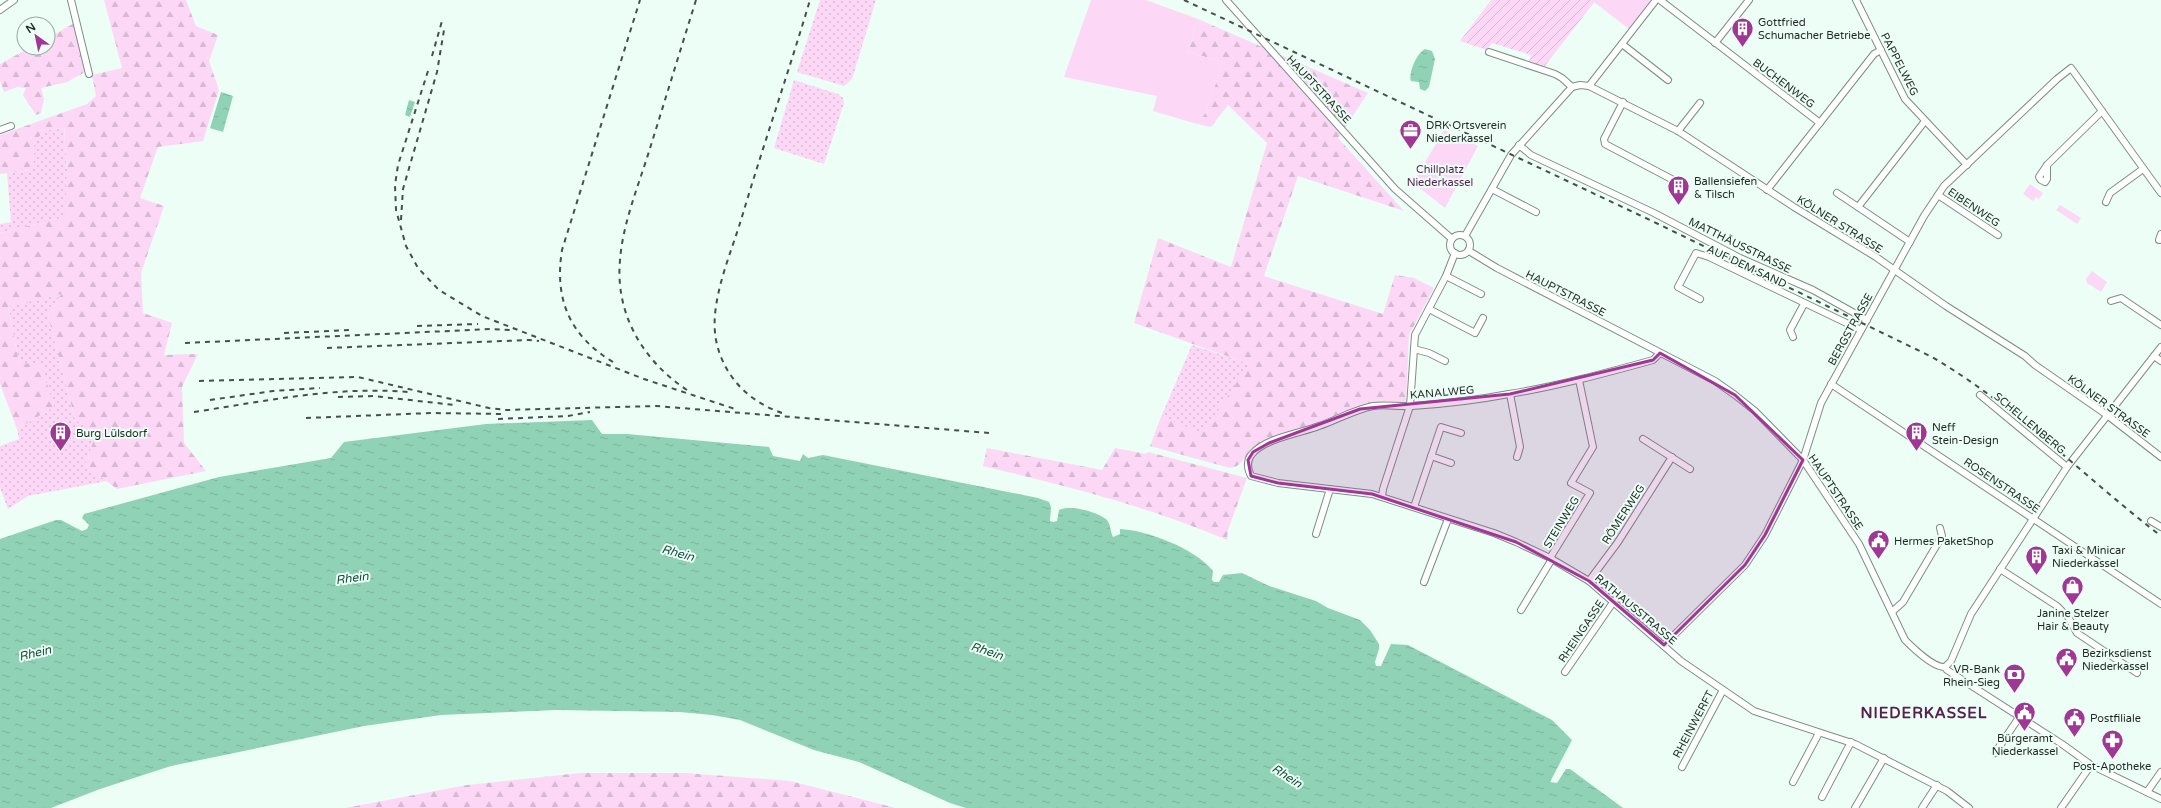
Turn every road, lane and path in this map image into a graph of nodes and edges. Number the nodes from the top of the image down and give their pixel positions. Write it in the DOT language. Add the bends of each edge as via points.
graph roads {
  1 [pos="14,0"];
  2 [pos="71,0"];
  3 [pos="1226,0"];
  4 [pos="1656,0"];
  5 [pos="1660,0"];
  6 [pos="1749,0"];
  7 [pos="1856,0"];
  8 [pos="0,10"];
  9 [pos="1715,43"];
  10 [pos="1622,44"];
  11 [pos="1881,50"];
  12 [pos="1489,52"];
  13 [pos="90,74"];
  14 [pos="1668,80"];
  15 [pos="1589,86"];
  16 [pos="1572,88"];
  17 [pos="1623,102"];
  18 [pos="1700,103"];
  19 [pos="2102,111"];
  20 [pos="1925,121"];
  21 [pos="1820,123"];
  22 [pos="11,126"];
  23 [pos="0,130"];
  24 [pos="1678,131"];
  25 [pos="1520,145"];
  26 [pos="1967,165"];
  27 [pos="2047,165"];
  28 [pos="2143,169"];
  29 [pos="1679,183"];
  30 [pos="1492,189"];
  31 [pos="1767,190"];
  32 [pos="1837,193"];
  33 [pos="2161,193"];
  34 [pos="1938,195"];
  35 [pos="2106,202"];
  36 [pos="1858,207"];
  37 [pos="1536,212"];
  38 [pos="1998,235"];
  39 [pos="1465,236"];
  40 [pos="1452,239"];
  41 [pos="1910,242"];
  42 [pos="1469,250"];
  43 [pos="1455,253"];
  44 [pos="1894,271"];
  45 [pos="1446,276"];
  46 [pos="1481,294"];
  47 [pos="1700,299"];
  48 [pos="2111,301"];
  49 [pos="1804,304"];
  50 [pos="1429,309"];
  51 [pos="1483,318"];
  52 [pos="1867,320"];
  53 [pos="2161,325"];
  54 [pos="1861,330"];
  55 [pos="1793,337"];
  56 [pos="2161,347"];
  57 [pos="1414,349"];
  58 [pos="1660,353"];
  59 [pos="2154,356"];
  60 [pos="1445,361"];
  61 [pos="2161,361"];
  62 [pos="1579,380"];
  63 [pos="1832,384"];
  64 [pos="1510,394"];
  65 [pos="1980,395"];
  66 [pos="1410,406"];
  67 [pos="2107,415"];
  68 [pos="1461,433"];
  69 [pos="1643,439"];
  70 [pos="1431,456"];
  71 [pos="1517,457"];
  72 [pos="1672,457"];
  73 [pos="2161,457"];
  74 [pos="1803,460"];
  75 [pos="1451,463"];
  76 [pos="2067,467"];
  77 [pos="1690,469"];
  78 [pos="1251,476"];
  79 [pos="1330,489"];
  80 [pos="1382,497"];
  81 [pos="1414,507"];
  82 [pos="1448,519"];
  83 [pos="2034,519"];
  84 [pos="2151,521"];
  85 [pos="2161,527"];
  86 [pos="1940,528"];
  87 [pos="1316,534"];
  88 [pos="1551,559"];
  89 [pos="2000,569"];
  90 [pos="1589,581"];
  91 [pos="1424,582"];
  92 [pos="1614,601"];
  93 [pos="2161,604"];
  94 [pos="1521,610"];
  95 [pos="1893,611"];
  96 [pos="1664,645"];
  97 [pos="1945,667"];
  98 [pos="1565,672"];
  99 [pos="2137,673"];
  100 [pos="1723,690"];
  101 [pos="2020,716"];
  102 [pos="1819,733"];
  103 [pos="1851,742"];
  104 [pos="1995,753"];
  105 [pos="1884,758"];
  106 [pos="2091,765"];
  107 [pos="1682,767"];
  108 [pos="2161,772"];
  109 [pos="1793,782"];
  110 [pos="1937,785"];
  111 [pos="2148,792"];
  112 [pos="1822,797"];
  113 [pos="2161,799"];
  114 [pos="1854,808"];
  115 [pos="1922,808"];
  116 [pos="1969,808"];
  117 [pos="2061,808"];
  1 -- 8 [label="street"];
  2 -- 13 [label="street"];
  3 -- 40 [label="street, HAUPTSTRASSE" via="1395,189"];
  4 -- 10 [label="street"];
  5 -- 9 [label="street, BUCHENWEG"];
  6 -- 9 [label="street"];
  7 -- 11 [label="street, PAPPELWEG"];
  9 -- 21 [label="street, BUCHENWEG"];
  10 -- 14 [label="street"];
  10 -- 15 [label="street"];
  11 -- 20 [label="street, PAPPELWEG" via="1905,99"];
  11 -- 21 [label="street" via="1874,54"];
  12 -- 16 [label="street" via="1555,74"];
  15 -- 16 [label="street" via="1580,85"];
  15 -- 17 [label="street, KÖLNER STRASSE"];
  16 -- 25 [label="street"];
  17 -- 24 [label="street, KÖLNER STRASSE"];
  17 -- 29 [label="street" via="1604,139 1605,144"];
  18 -- 24 [label="street"];
  19 -- 26 [label="street, BERGSTRASSE" via="2071,68"];
  19 -- 27 [label="street"];
  19 -- 28 [label="street"];
  20 -- 26 [label="street, PAPPELWEG"];
  20 -- 36 [label="street"];
  21 -- 31 [label="street"];
  22 -- 23 [label="street"];
  24 -- 31 [label="street, KÖLNER STRASSE"];
  25 -- 30 [label="street" via="1511,155"];
  25 -- 52 [label="street, MATTHÄUSSTRASSE" via="1531,155 1654,213 1740,258 1813,290"];
  26 -- 34 [label="street, BERGSTRASSE"];
  28 -- 33 [label="street"];
  28 -- 35 [label="street" via="2110,193"];
  30 -- 37 [label="street"];
  30 -- 39 [label="street"];
  31 -- 44 [label="street, KÖLNER STRASSE" via="1876,257"];
  32 -- 36 [label="street"];
  34 -- 38 [label="street, EIBENWEG"];
  34 -- 41 [label="street, BERGSTRASSE"];
  36 -- 41 [label="street"];
  39 -- 40 [label="street" via="1458,235"];
  39 -- 42 [label="street" via="1470,241"];
  40 -- 43 [label="street" via="1451,247"];
  41 -- 44 [label="street, BERGSTRASSE"];
  42 -- 43 [label="street" via="1462,254"];
  42 -- 58 [label="street, HAUPTSTRASSE" via="1501,270"];
  43 -- 45 [label="street"];
  44 -- 52 [label="street, BERGSTRASSE"];
  44 -- 67 [label="street, KÖLNER STRASSE" via="2025,356"];
  45 -- 46 [label="street"];
  45 -- 50 [label="street"];
  47 -- 49 [label="street, AUF DEM SAND" via="1678,287 1696,253 1745,273"];
  48 -- 53 [label="street" via="2121,298"];
  49 -- 54 [label="street, AUF DEM SAND"];
  49 -- 55 [label="street" via="1790,330"];
  50 -- 51 [label="street" via="1475,333"];
  50 -- 57 [label="street" via="1415,335"];
  52 -- 54 [label="street, BERGSTRASSE"];
  54 -- 63 [label="street, BERGSTRASSE"];
  56 -- 59 [label="street, SCHELLENBERG"];
  57 -- 60 [label="street" via="1430,353"];
  57 -- 66 [label="street"];
  58 -- 62 [label="street, KANALWEG" via="1653,360"];
  58 -- 74 [label="street, HAUPTSTRASSE" via="1735,394"];
  59 -- 61 [label="street"];
  59 -- 67 [label="street, SCHELLENBERG"];
  62 -- 64 [label="street, KANALWEG"];
  62 -- 88 [label="street, STEINWEG" via="1593,447 1571,483 1590,493"];
  63 -- 74 [label="street, BERGSTRASSE" via="1821,403"];
  63 -- 83 [label="street, ROSENSTRASSE"];
  64 -- 66 [label="street, KANALWEG"];
  64 -- 71 [label="street" via="1520,447"];
  65 -- 76 [label="street, SCHELLENBERG"];
  66 -- 78 [label="street, KANALWEG" via="1386,404 1360,409 1321,426 1270,443 1253,452 1248,460"];
  66 -- 80 [label="street" via="1382,489"];
  67 -- 73 [label="street, KÖLNER STRASSE"];
  67 -- 76 [label="street, SCHELLENBERG"];
  68 -- 70 [label="street" via="1441,427"];
  69 -- 72 [label="street"];
  70 -- 75 [label="street"];
  70 -- 81 [label="street"];
  72 -- 77 [label="street"];
  72 -- 90 [label="street, RÖMERWEG" via="1618,542"];
  74 -- 95 [label="street, HAUPTSTRASSE" via="1859,544"];
  74 -- 96 [label="street, BERGSTRASSE" via="1765,535 1745,565"];
  76 -- 83 [label="street, SCHELLENBERG"];
  78 -- 79 [label="street, RATHAUSSTRASSE" via="1278,484"];
  79 -- 80 [label="street, RATHAUSSTRASSE"];
  79 -- 87 [label="street"];
  80 -- 81 [label="street, RATHAUSSTRASSE"];
  81 -- 82 [label="street, RATHAUSSTRASSE"];
  82 -- 88 [label="street, RATHAUSSTRASSE" via="1494,533"];
  82 -- 91 [label="street"];
  83 -- 89 [label="street, SCHELLENBERG"];
  83 -- 93 [label="street, ROSENSTRASSE"];
  84 -- 85 [label="street"];
  86 -- 95 [label="street" via="1942,536 1903,602"];
  88 -- 90 [label="street, RATHAUSSTRASSE"];
  88 -- 94 [label="street"];
  89 -- 97 [label="street, SCHELLENBERG" via="1971,614 1951,661"];
  89 -- 99 [label="street" via="2057,606 2068,617 2077,633"];
  90 -- 92 [label="street, RATHAUSSTRASSE"];
  92 -- 96 [label="street, RATHAUSSTRASSE"];
  92 -- 98 [label="street, RHEINGASSE"];
  95 -- 97 [label="street, HAUPTSTRASSE" via="1905,640 1938,666"];
  96 -- 100 [label="street, RATHAUSSTRASSE" via="1681,661"];
  97 -- 101 [label="street, HAUPTSTRASSE"];
  100 -- 102 [label="street, RATHAUSSTRASSE" via="1754,711"];
  100 -- 107 [label="street, RHEINWERFT"];
  101 -- 104 [label="street"];
  101 -- 106 [label="street, HAUPTSTRASSE"];
  102 -- 103 [label="street, RATHAUSSTRASSE"];
  102 -- 109 [label="street"];
  103 -- 105 [label="street, RATHAUSSTRASSE"];
  103 -- 112 [label="street"];
  105 -- 110 [label="street, RATHAUSSTRASSE"];
  105 -- 114 [label="street"];
  106 -- 111 [label="street, HAUPTSTRASSE"];
  106 -- 117 [label="street"];
  108 -- 111 [label="street"];
  110 -- 115 [label="street"];
  110 -- 116 [label="street, RATHAUSSTRASSE"];
  111 -- 113 [label="street, HAUPTSTRASSE"];
}
